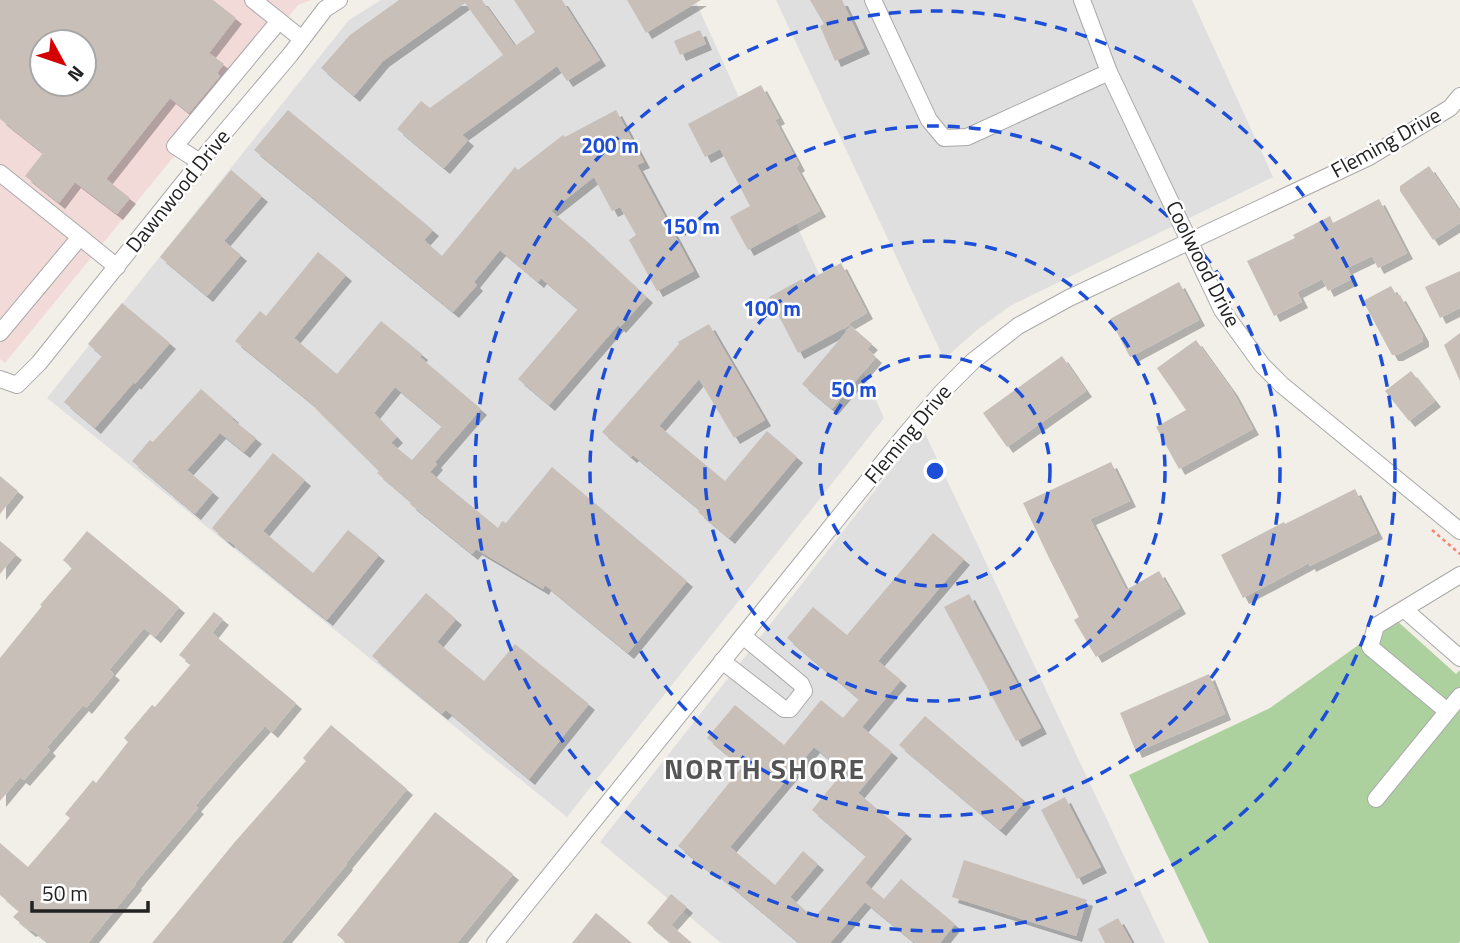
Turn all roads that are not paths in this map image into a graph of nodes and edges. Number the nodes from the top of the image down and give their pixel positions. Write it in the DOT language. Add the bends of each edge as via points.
graph roads {
  1 [pos="253,0"];
  2 [pos="339,0"];
  3 [pos="873,0"];
  4 [pos="1082,0"];
  5 [pos="279,21"];
  6 [pos="302,39"];
  7 [pos="1109,72"];
  8 [pos="1460,96"];
  9 [pos="200,162"];
  10 [pos="0,173"];
  11 [pos="80,237"];
  12 [pos="1189,241"];
  13 [pos="117,267"];
  14 [pos="0,333"];
  15 [pos="0,379"];
  16 [pos="1460,531"];
  17 [pos="1458,580"];
  18 [pos="1405,610"];
  19 [pos="743,636"];
  20 [pos="1460,658"];
  21 [pos="722,661"];
  22 [pos="1460,696"];
  23 [pos="1447,711"];
  24 [pos="1376,799"];
  25 [pos="495,943"];
  1 -- 5 [label="street"];
  2 -- 6 [label="street, Dawnwood Drive" via="325,9"];
  3 -- 7 [label="street" via="929,120 944,138 967,137"];
  4 -- 7 [label="street, Coolwood Drive"];
  5 -- 6 [label="street"];
  5 -- 9 [label="street" via="175,146"];
  6 -- 9 [label="street, Dawnwood Drive"];
  7 -- 12 [label="street, Coolwood Drive"];
  8 -- 12 [label="street, Fleming Drive" via="1450,108 1369,157"];
  9 -- 13 [label="street, Dawnwood Drive"];
  10 -- 11 [label="street"];
  11 -- 13 [label="street"];
  11 -- 14 [label="street"];
  12 -- 16 [label="street, Coolwood Drive" via="1222,310 1262,365"];
  12 -- 19 [label="street, Fleming Drive" via="1028,320 973,360 932,403"];
  13 -- 15 [label="street, Dawnwood Drive" via="17,385"];
  17 -- 18 [label="street"];
  18 -- 20 [label="street"];
  18 -- 23 [label="street" via="1377,626 1370,647"];
  19 -- 21 [label="street, Fleming Drive"];
  19 -- 21 [label="street" via="801,684 804,691 790,709"];
  21 -- 25 [label="street, Fleming Drive"];
  22 -- 23 [label="street"];
  23 -- 24 [label="street"];
}
